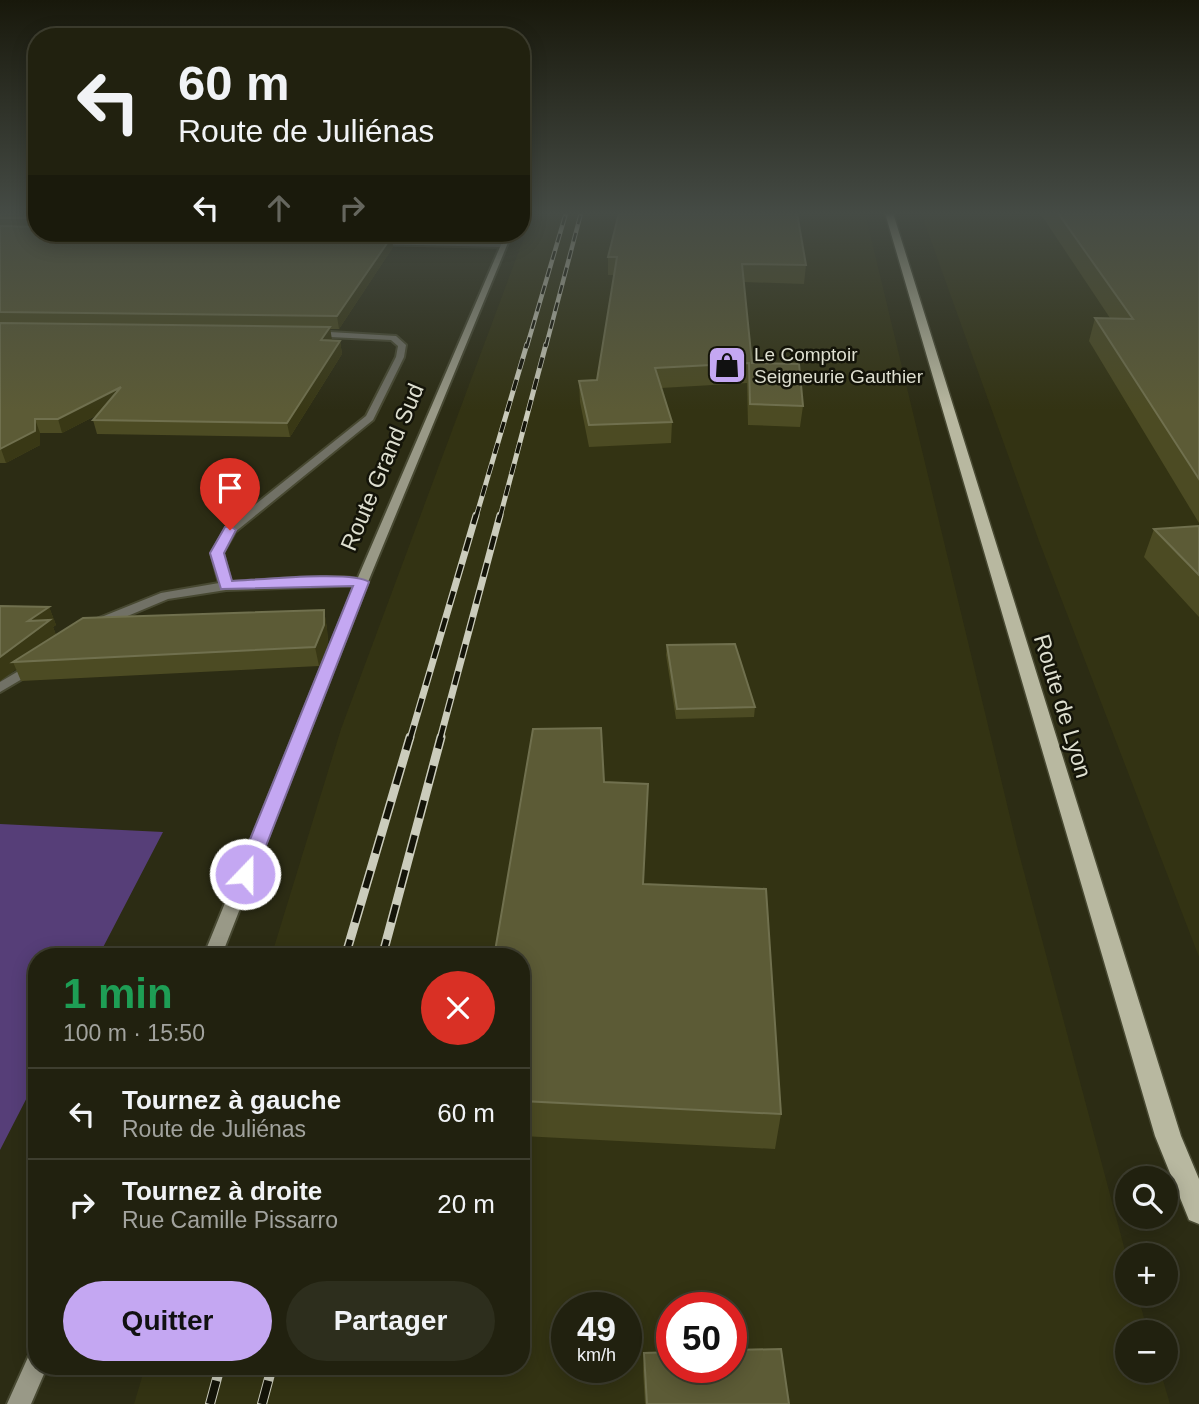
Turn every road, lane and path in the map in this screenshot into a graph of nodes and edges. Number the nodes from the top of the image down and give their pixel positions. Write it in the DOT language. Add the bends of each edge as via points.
graph roads {
  1 [pos="489,279"];
  2 [pos="909,279"];
  3 [pos="300,334"];
  4 [pos="362,582"];
  5 [pos="226,586"];
  6 [pos="87,629"];
  7 [pos="44,659"];
  8 [pos="0,688"];
  9 [pos="216,948"];
  10 [pos="1199,1210"];
  11 [pos="32,1375"];
  12 [pos="19,1404"];
  1 -- 4 [label="main road, Route Grand Sud"];
  2 -- 10 [label="main road, Route de Lyon" via="1164,1123"];
  3 -- 5 [label="street" via="393,338 402,345 400,357 370,418 230,530 217,553"];
  4 -- 5 [label="street"];
  4 -- 9 [label="main road, Route Grand Sud"];
  5 -- 6 [label="street" via="165,596"];
  7 -- 8 [label="street"];
  11 -- 12 [label="main road"];
}
